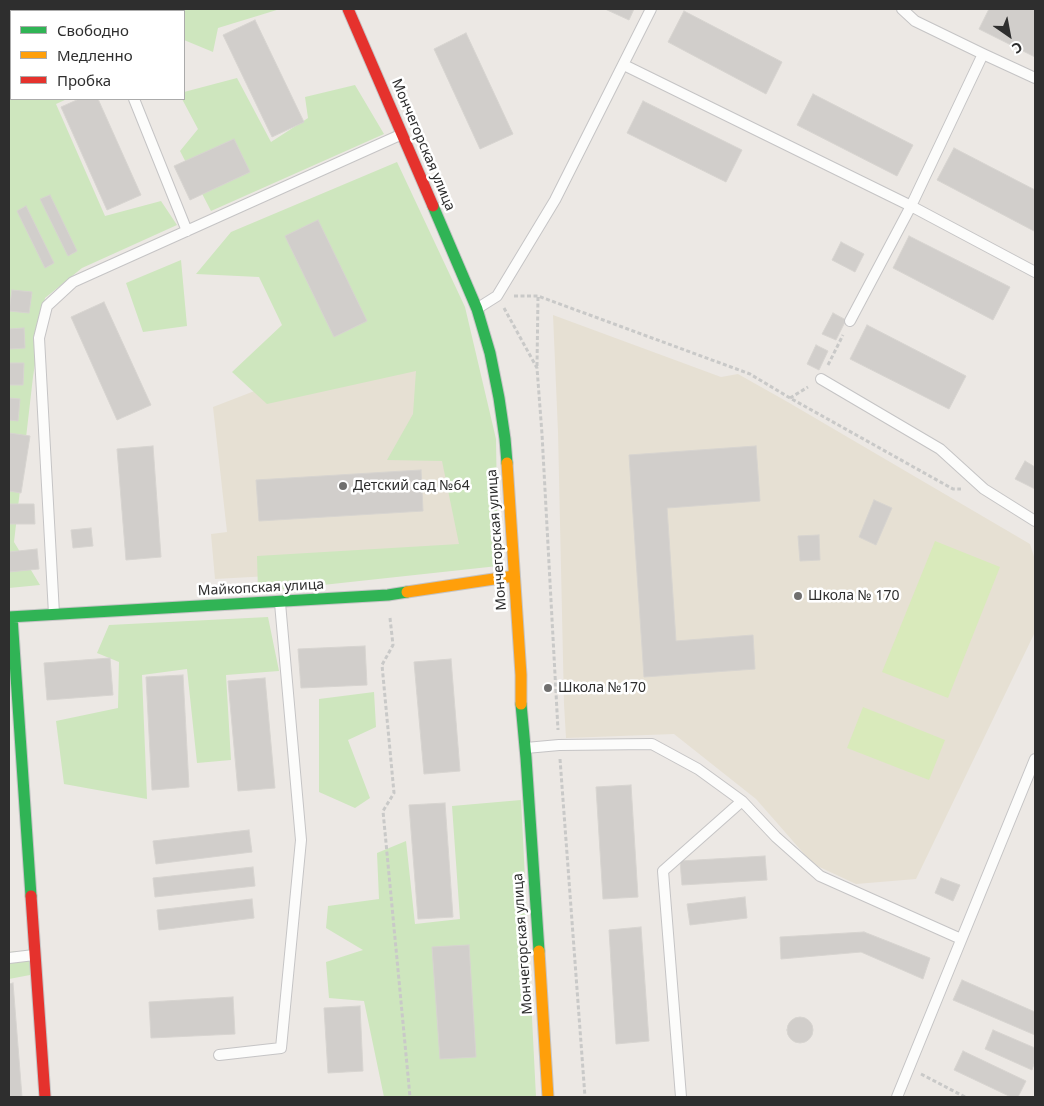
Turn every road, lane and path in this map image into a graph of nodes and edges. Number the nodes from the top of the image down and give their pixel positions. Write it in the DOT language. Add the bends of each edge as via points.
graph roads {
  1 [pos="348,9"];
  2 [pos="651,9"];
  3 [pos="902,9"];
  4 [pos="983,54"];
  5 [pos="624,65"];
  6 [pos="1035,78"];
  7 [pos="134,100"];
  8 [pos="402,134"];
  9 [pos="911,206"];
  10 [pos="187,231"];
  11 [pos="1035,272"];
  12 [pos="497,296"];
  13 [pos="538,296"];
  14 [pos="477,309"];
  15 [pos="850,321"];
  16 [pos="537,368"];
  17 [pos="821,379"];
  18 [pos="984,489"];
  19 [pos="1035,521"];
  20 [pos="514,576"];
  21 [pos="388,595"];
  22 [pos="280,602"];
  23 [pos="54,615"];
  24 [pos="11,617"];
  25 [pos="525,748"];
  26 [pos="1035,759"];
  27 [pos="742,801"];
  28 [pos="961,939"];
  29 [pos="35,955"];
  30 [pos="9,958"];
  31 [pos="220,1054"];
  32 [pos="909,1068"];
  33 [pos="45,1097"];
  34 [pos="410,1097"];
  35 [pos="548,1097"];
  36 [pos="681,1097"];
  37 [pos="897,1097"];
  38 [pos="965,1097"];
  1 -- 8 [label="street, Мончегорская улица"];
  2 -- 5 [label="lane"];
  3 -- 4 [label="lane" via="915,21"];
  4 -- 6 [label="lane"];
  4 -- 9 [label="lane"];
  5 -- 9 [label="lane"];
  5 -- 12 [label="lane" via="555,200"];
  7 -- 10 [label="lane"];
  8 -- 10 [label="lane"];
  8 -- 14 [label="street, Мончегорская улица"];
  9 -- 11 [label="lane"];
  9 -- 15 [label="lane"];
  10 -- 23 [label="lane" via="73,282 46,306 39,338"];
  12 -- 13 [label="path"];
  12 -- 14 [label="lane"];
  13 -- 16 [label="path"];
  13 -- 18 [label="path" via="750,374 953,489"];
  14 -- 20 [label="street, Мончегорская улица" via="500,398"];
  17 -- 18 [label="lane" via="940,450"];
  18 -- 19 [label="lane"];
  20 -- 21 [label="street, Майкопская улица"];
  20 -- 25 [label="street, Мончегорская улица"];
  21 -- 22 [label="street, Майкопская улица"];
  21 -- 34 [label="path" via="393,646 382,665 394,793 383,811"];
  22 -- 23 [label="street, Майкопская улица"];
  22 -- 31 [label="lane" via="301,840 281,1048"];
  23 -- 24 [label="street, Майкопская улица"];
  24 -- 29 [label="street"];
  25 -- 27 [label="lane" via="652,744 698,769"];
  25 -- 35 [label="street, Мончегорская улица"];
  26 -- 28 [label="lane"];
  27 -- 28 [label="lane" via="820,876"];
  27 -- 36 [label="lane" via="663,872"];
  28 -- 32 [label="lane"];
  29 -- 30 [label="lane"];
  29 -- 33 [label="street"];
  32 -- 37 [label="lane"];
  32 -- 38 [label="path"];
}
